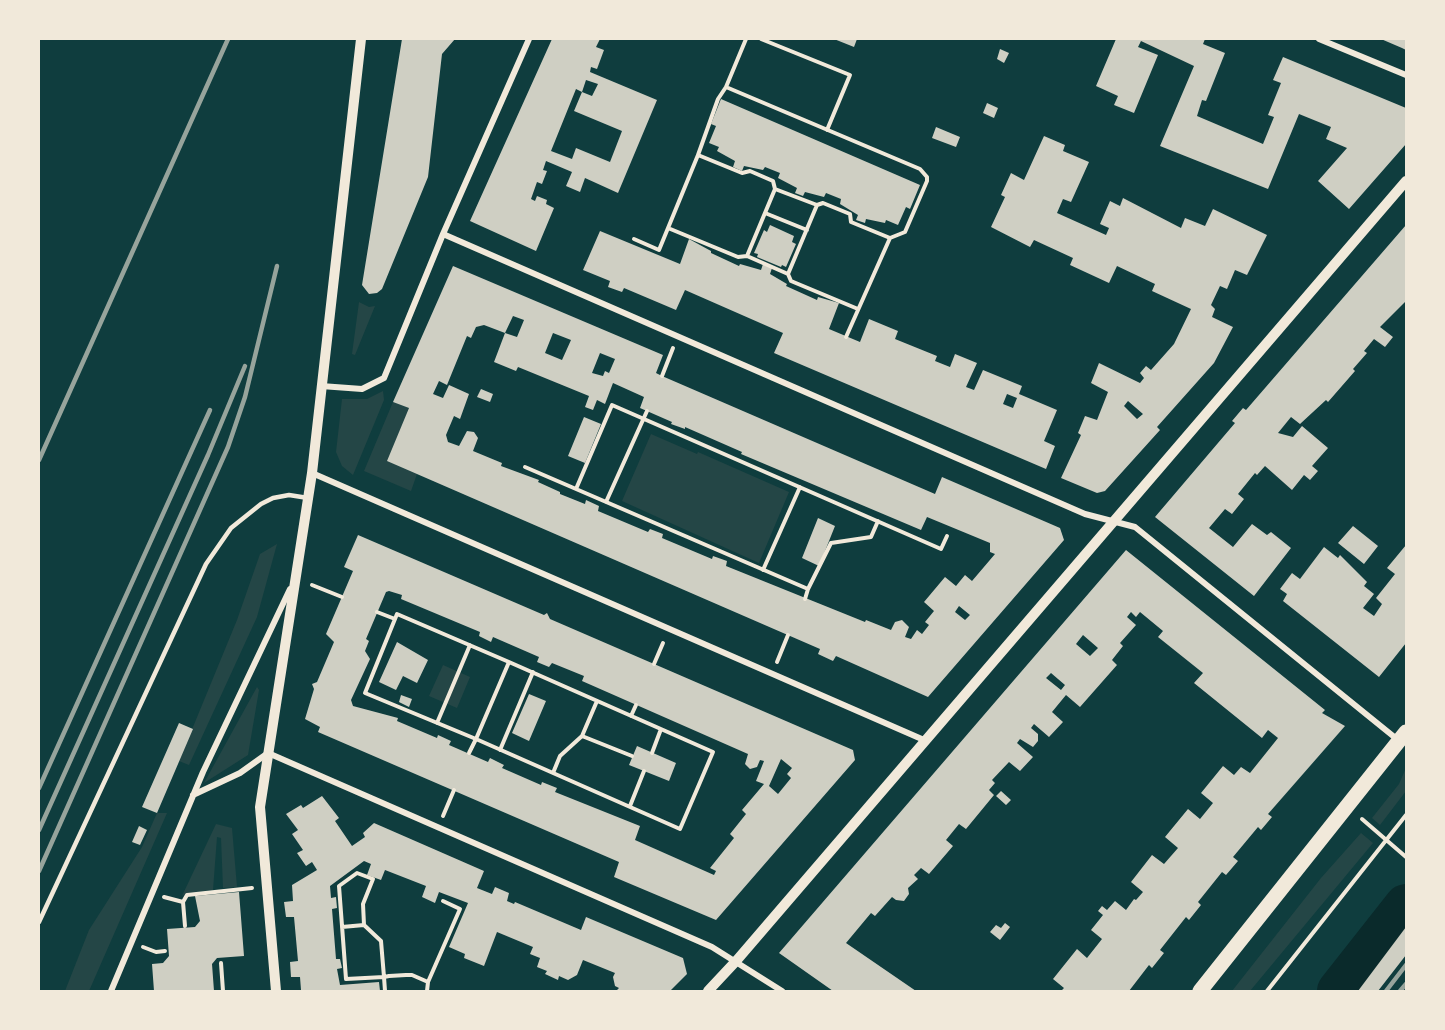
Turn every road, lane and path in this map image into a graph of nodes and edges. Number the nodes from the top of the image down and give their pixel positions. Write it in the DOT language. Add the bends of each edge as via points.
graph roads {
  1 [pos="362,39"];
  2 [pos="529,39"];
  3 [pos="746,39"];
  4 [pos="761,39"];
  5 [pos="1319,39"];
  6 [pos="1406,75"];
  7 [pos="726,87"];
  8 [pos="827,130"];
  9 [pos="698,155"];
  10 [pos="1406,181"];
  11 [pos="775,189"];
  12 [pos="817,205"];
  13 [pos="765,213"];
  14 [pos="668,228"];
  15 [pos="807,230"];
  16 [pos="443,234"];
  17 [pos="890,238"];
  18 [pos="634,239"];
  19 [pos="747,256"];
  20 [pos="788,274"];
  21 [pos="858,309"];
  22 [pos="678,337"];
  23 [pos="846,337"];
  24 [pos="662,375"];
  25 [pos="321,386"];
  26 [pos="647,411"];
  27 [pos="643,418"];
  28 [pos="525,467"];
  29 [pos="312,474"];
  30 [pos="800,487"];
  31 [pos="576,489"];
  32 [pos="308,498"];
  33 [pos="606,502"];
  34 [pos="878,521"];
  35 [pos="1114,522"];
  36 [pos="947,536"];
  37 [pos="763,570"];
  38 [pos="296,577"];
  39 [pos="808,590"];
  40 [pos="342,597"];
  41 [pos="805,598"];
  42 [pos="377,612"];
  43 [pos="395,619"];
  44 [pos="669,629"];
  45 [pos="788,635"];
  46 [pos="470,645"];
  47 [pos="509,662"];
  48 [pos="654,664"];
  49 [pos="533,672"];
  50 [pos="771,674"];
  51 [pos="597,701"];
  52 [pos="636,705"];
  53 [pos="631,716"];
  54 [pos="437,723"];
  55 [pos="661,729"];
  56 [pos="582,736"];
  57 [pos="1402,736"];
  58 [pos="476,739"];
  59 [pos="924,740"];
  60 [pos="501,750"];
  61 [pos="268,753"];
  62 [pos="469,753"];
  63 [pos="652,753"];
  64 [pos="633,756"];
  65 [pos="645,771"];
  66 [pos="553,773"];
  67 [pos="454,790"];
  68 [pos="193,795"];
  69 [pos="630,806"];
  70 [pos="1406,815"];
  71 [pos="1364,824"];
  72 [pos="438,827"];
  73 [pos="1406,856"];
  74 [pos="266,886"];
  75 [pos="153,892"];
  76 [pos="443,901"];
  77 [pos="183,902"];
  78 [pos="39,922"];
  79 [pos="364,925"];
  80 [pos="185,926"];
  81 [pos="342,927"];
  82 [pos="131,943"];
  83 [pos="165,951"];
  84 [pos="737,960"];
  85 [pos="221,963"];
  86 [pos="384,977"];
  87 [pos="428,982"];
  88 [pos="111,991"];
  89 [pos="223,991"];
  90 [pos="276,991"];
  91 [pos="385,991"];
  92 [pos="427,991"];
  93 [pos="708,991"];
  94 [pos="782,991"];
  95 [pos="1200,991"];
  96 [pos="1267,991"];
  1 -- 25 [label="street"];
  2 -- 16 [label="street"];
  3 -- 7 [label="path"];
  4 -- 8 [label="path" via="850,75"];
  5 -- 6 [label="street"];
  7 -- 8 [label="path"];
  7 -- 9 [label="path"];
  8 -- 17 [label="path" via="920,169 927,177 905,232"];
  9 -- 11 [label="path" via="773,181"];
  9 -- 14 [label="path"];
  10 -- 35 [label="street"];
  11 -- 12 [label="path"];
  11 -- 13 [label="path"];
  12 -- 15 [label="path"];
  12 -- 17 [label="path" via="823,203 850,214 852,222"];
  13 -- 15 [label="path"];
  13 -- 19 [label="path"];
  14 -- 18 [label="path" via="659,250"];
  14 -- 19 [label="path" via="738,257"];
  15 -- 20 [label="path"];
  16 -- 22 [label="street"];
  16 -- 25 [label="street" via="384,378 362,389"];
  17 -- 21 [label="path"];
  19 -- 20 [label="path"];
  20 -- 21 [label="path" via="791,281"];
  21 -- 23 [label="path"];
  22 -- 24 [label="path"];
  22 -- 35 [label="street" via="1085,514"];
  25 -- 29 [label="street"];
  26 -- 27 [label="path"];
  27 -- 30 [label="path"];
  27 -- 31 [label="path" via="612,405"];
  27 -- 33 [label="path"];
  28 -- 31 [label="path"];
  29 -- 32 [label="street"];
  29 -- 44 [label="street"];
  30 -- 34 [label="path"];
  30 -- 37 [label="path"];
  31 -- 33 [label="path"];
  32 -- 38 [label="street"];
  32 -- 78 [label="lane" via="290,495 261,504 231,528 206,564"];
  33 -- 37 [label="path"];
  34 -- 36 [label="path" via="941,549"];
  34 -- 39 [label="path" via="871,537 831,543"];
  35 -- 57 [label="street" via="1135,527"];
  35 -- 59 [label="street"];
  37 -- 39 [label="path"];
  38 -- 40 [label="path"];
  38 -- 61 [label="street"];
  38 -- 68 [label="street"];
  39 -- 41 [label="path"];
  42 -- 43 [label="path"];
  43 -- 46 [label="path" via="397,614"];
  43 -- 54 [label="path" via="365,693"];
  44 -- 48 [label="path"];
  44 -- 50 [label="street"];
  45 -- 50 [label="path"];
  46 -- 47 [label="path"];
  46 -- 54 [label="path"];
  47 -- 49 [label="path"];
  47 -- 58 [label="path"];
  49 -- 51 [label="path"];
  49 -- 60 [label="path"];
  50 -- 59 [label="street"];
  51 -- 53 [label="path"];
  51 -- 56 [label="path"];
  52 -- 53 [label="path"];
  53 -- 55 [label="path"];
  54 -- 58 [label="path"];
  55 -- 63 [label="path"];
  55 -- 69 [label="path" via="713,752 681,829"];
  56 -- 64 [label="path"];
  56 -- 66 [label="path" via="560,756"];
  57 -- 95 [label="main road"];
  58 -- 60 [label="path"];
  58 -- 62 [label="path"];
  59 -- 84 [label="street"];
  60 -- 66 [label="path"];
  61 -- 68 [label="street" via="240,773"];
  61 -- 72 [label="street"];
  61 -- 74 [label="street" via="260,807"];
  65 -- 69 [label="path"];
  66 -- 69 [label="path"];
  67 -- 72 [label="path"];
  68 -- 75 [label="street"];
  70 -- 96 [label="path"];
  71 -- 73 [label="path"];
  72 -- 84 [label="street"];
  74 -- 77 [label="path" via="187,895"];
  74 -- 90 [label="street"];
  75 -- 77 [label="path"];
  75 -- 82 [label="street"];
  76 -- 87 [label="path" via="460,909"];
  77 -- 80 [label="path"];
  79 -- 81 [label="path"];
  79 -- 81 [label="path" via="363,904 373,879 357,873 339,885"];
  79 -- 86 [label="path" via="381,941"];
  81 -- 86 [label="path" via="346,979"];
  82 -- 83 [label="path" via="156,952"];
  82 -- 88 [label="street"];
  84 -- 93 [label="street"];
  84 -- 94 [label="street"];
  85 -- 89 [label="path"];
  86 -- 87 [label="path" via="412,975"];
  86 -- 91 [label="path"];
  87 -- 92 [label="path"];
}
